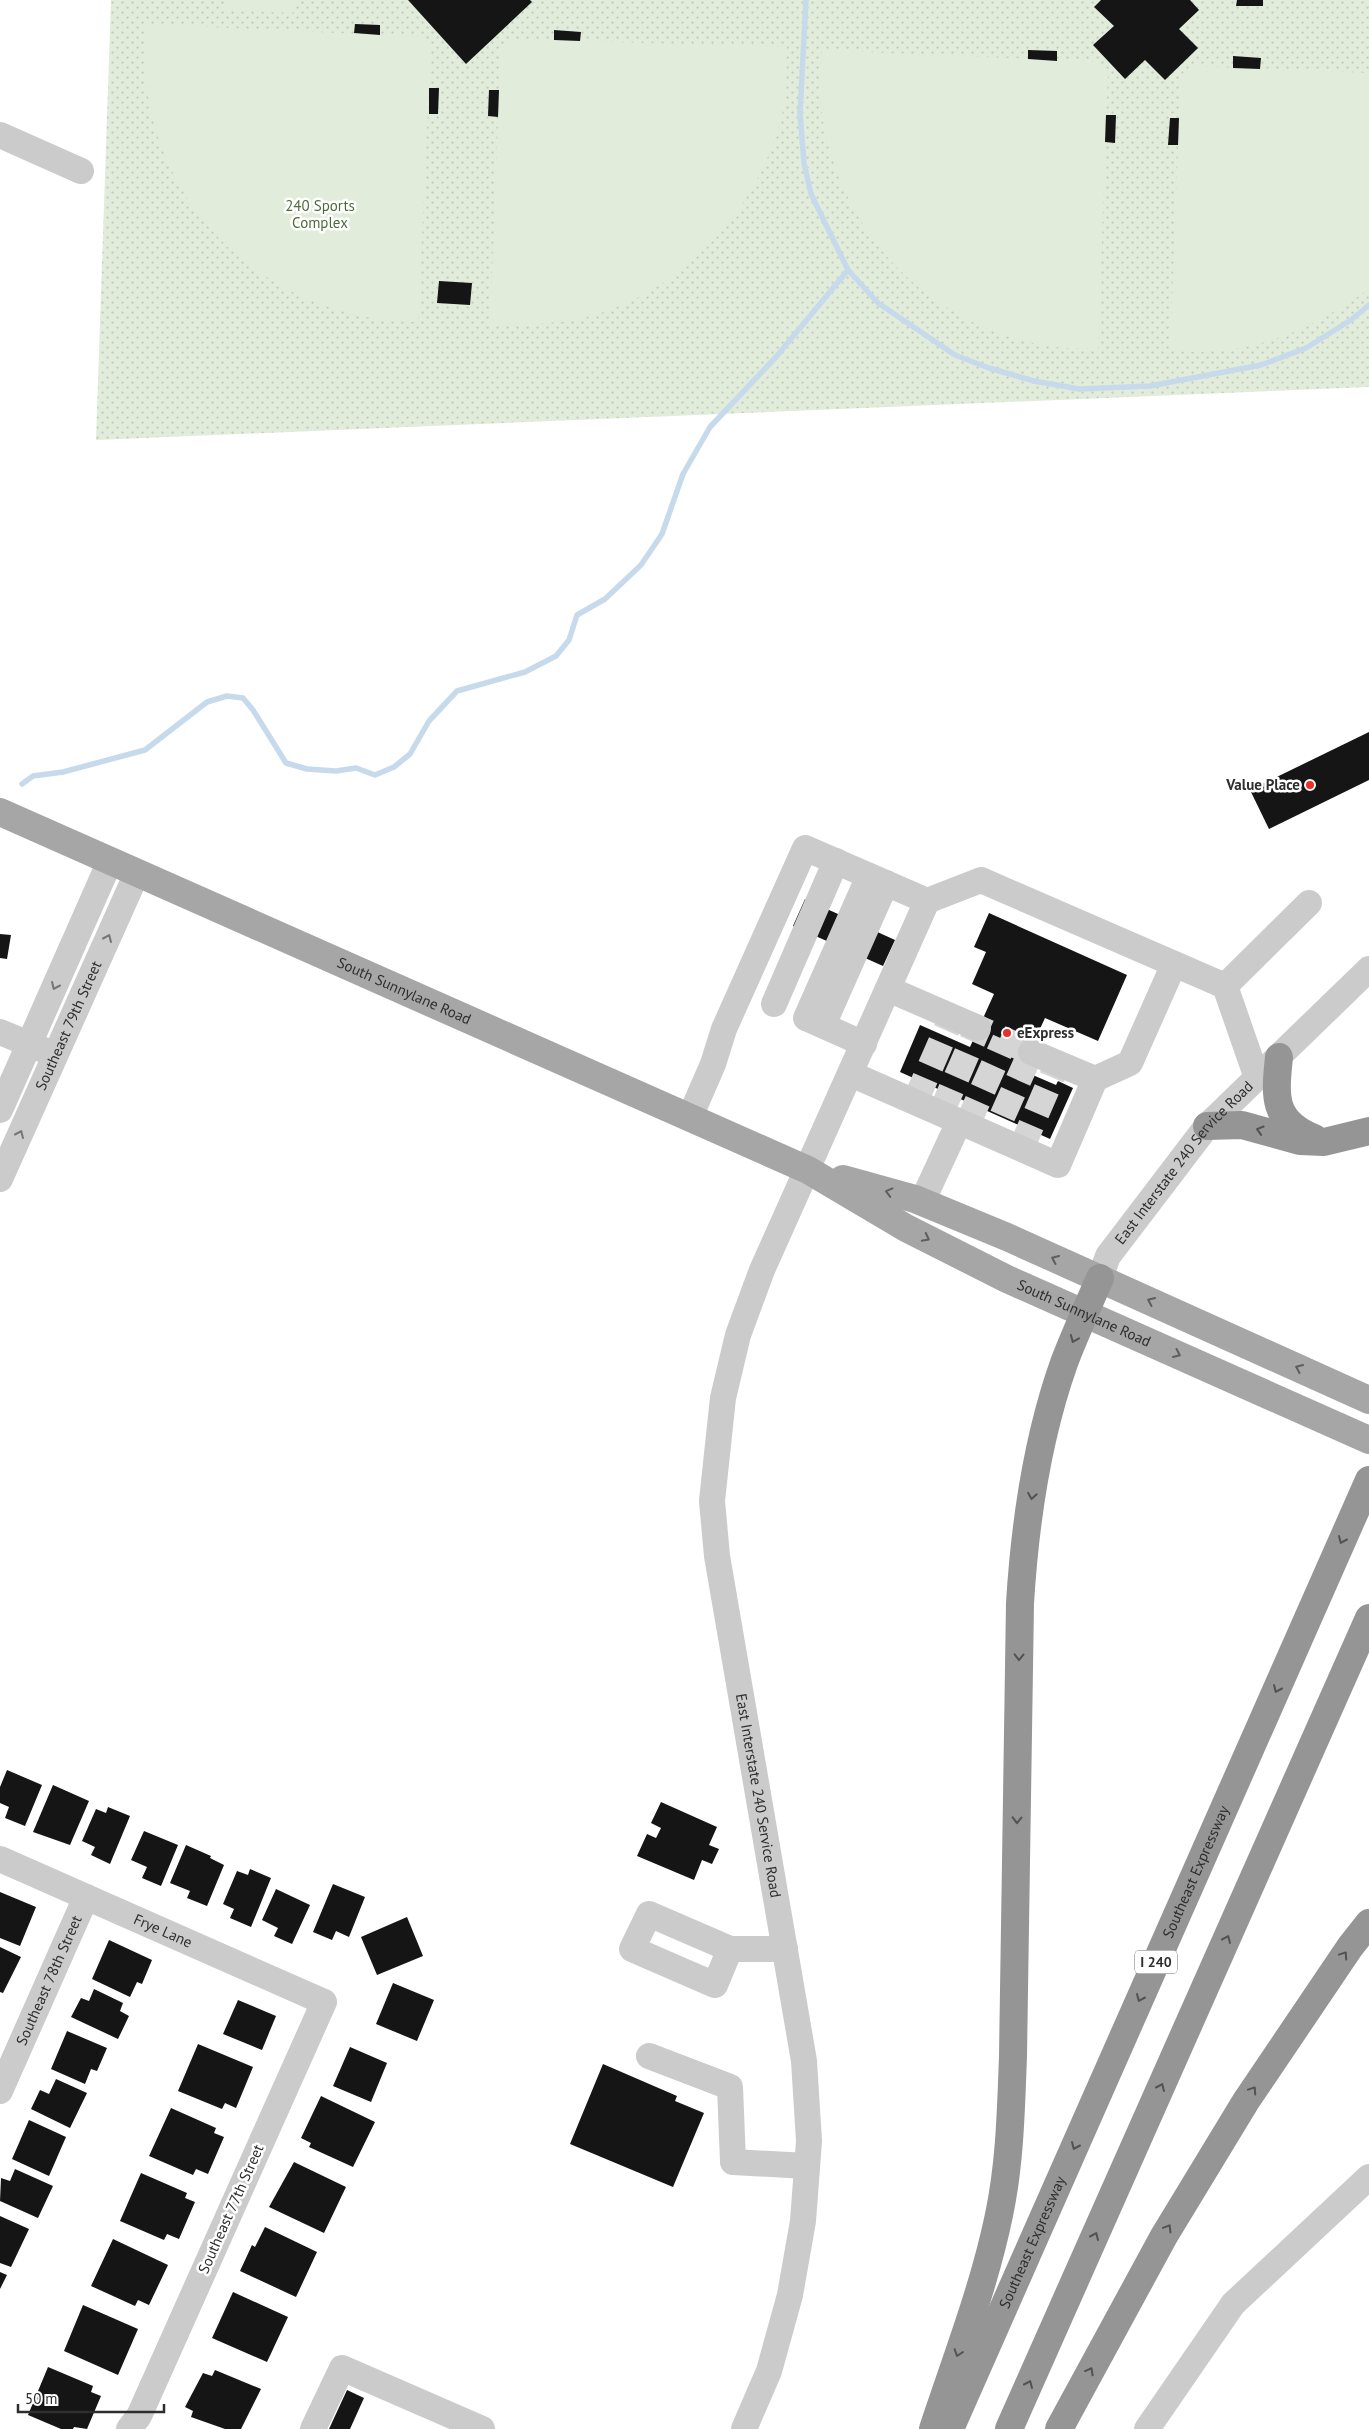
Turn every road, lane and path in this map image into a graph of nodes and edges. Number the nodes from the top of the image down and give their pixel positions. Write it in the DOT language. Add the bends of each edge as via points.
graph roads {
  1 [pos="0,135"];
  2 [pos="81,171"];
  3 [pos="0,812"];
  4 [pos="110,861"];
  5 [pos="137,873"];
  6 [pos="869,876"];
  7 [pos="927,901"];
  8 [pos="1309,903"];
  9 [pos="1174,964"];
  10 [pos="1369,970"];
  11 [pos="1226,986"];
  12 [pos="742,989"];
  13 [pos="888,989"];
  14 [pos="807,1018"];
  15 [pos="978,1028"];
  16 [pos="0,1032"];
  17 [pos="30,1044"];
  18 [pos="864,1044"];
  19 [pos="1031,1052"];
  20 [pos="56,1055"];
  21 [pos="1279,1057"];
  22 [pos="851,1074"];
  23 [pos="1257,1078"];
  24 [pos="1095,1079"];
  25 [pos="0,1110"];
  26 [pos="690,1117"];
  27 [pos="959,1122"];
  28 [pos="1207,1126"];
  29 [pos="1369,1131"];
  30 [pos="1324,1142"];
  31 [pos="808,1170"];
  32 [pos="0,1179"];
  33 [pos="922,1202"];
  34 [pos="1100,1278"];
  35 [pos="1085,1313"];
  36 [pos="1369,1400"];
  37 [pos="1369,1440"];
  38 [pos="1369,1480"];
  39 [pos="1369,1618"];
  40 [pos="0,1859"];
  41 [pos="86,1897"];
  42 [pos="1369,1923"];
  43 [pos="730,1949"];
  44 [pos="785,1949"];
  45 [pos="324,2002"];
  46 [pos="649,2056"];
  47 [pos="0,2091"];
  48 [pos="807,2166"];
  49 [pos="1369,2177"];
  50 [pos="136,2424"];
  51 [pos="313,2429"];
  52 [pos="482,2429"];
  53 [pos="744,2429"];
  54 [pos="933,2429"];
  55 [pos="950,2429"];
  56 [pos="1009,2429"];
  57 [pos="1059,2429"];
  58 [pos="1147,2429"];
  1 -- 2 [label="street"];
  3 -- 4 [label="main road, South Sunnylane Road"];
  4 -- 5 [label="main road, South Sunnylane Road"];
  4 -- 17 [label="street, Southeast 79th Street, one-way"];
  20 -- 5 [label="street, Southeast 79th Street, one-way"];
  5 -- 26 [label="main road, South Sunnylane Road"];
  6 -- 7 [label="street"];
  6 -- 12 [label="street" via="805,848"];
  6 -- 14 [label="street"];
  6 -- 14 [label="street"];
  6 -- 14 [label="street"];
  7 -- 9 [label="street" via="981,880"];
  7 -- 13 [label="street, East Interstate 240 Service Road"];
  8 -- 11 [label="street"];
  9 -- 11 [label="street"];
  9 -- 24 [label="street" via="1130,1063"];
  10 -- 21 [label="street, East Interstate 240 Service Road"];
  11 -- 23 [label="street"];
  12 -- 14 [label="street"];
  12 -- 26 [label="street"];
  13 -- 15 [label="street"];
  13 -- 18 [label="street, East Interstate 240 Service Road"];
  14 -- 18 [label="street"];
  16 -- 17 [label="street"];
  17 -- 20 [label="street"];
  17 -- 25 [label="street, Southeast 79th Street"];
  18 -- 22 [label="street, East Interstate 240 Service Road"];
  19 -- 24 [label="street"];
  32 -- 20 [label="street, Southeast 79th Street, one-way"];
  21 -- 23 [label="street, East Interstate 240 Service Road"];
  21 -- 30 [label="highway" via="1276,1089 1285,1120 1297,1131"];
  22 -- 27 [label="street"];
  22 -- 31 [label="street, East Interstate 240 Service Road"];
  23 -- 28 [label="street, East Interstate 240 Service Road"];
  24 -- 27 [label="street" via="1058,1165"];
  26 -- 31 [label="main road, South Sunnylane Road"];
  27 -- 33 [label="street"];
  30 -- 28 [label="highway, one-way" via="1300,1141 1242,1125"];
  28 -- 34 [label="street, East Interstate 240 Service Road" via="1108,1256"];
  29 -- 30 [label="highway"];
  33 -- 31 [label="main road, South Sunnylane Road, one-way"];
  31 -- 35 [label="main road, South Sunnylane Road, one-way" via="906,1228 1007,1279"];
  31 -- 44 [label="street, East Interstate 240 Service Road" via="762,1270 738,1335 723,1398 712,1501 717,1556"];
  34 -- 33 [label="main road, South Sunnylane Road, one-way"];
  34 -- 35 [label="highway"];
  36 -- 34 [label="main road, South Sunnylane Road, one-way"];
  35 -- 37 [label="main road, South Sunnylane Road, one-way"];
  35 -- 54 [label="highway, one-way" via="1064,1363 1047,1420 1024,1544 1020,1603 1013,2056 1006,2173 990,2252"];
  38 -- 55 [label="highway, Southeast Expressway / I 240, one-way"];
  56 -- 39 [label="highway, one-way"];
  40 -- 41 [label="street, Frye Lane"];
  41 -- 45 [label="street, Frye Lane"];
  41 -- 47 [label="street, Southeast 78th Street"];
  57 -- 42 [label="highway, one-way" via="1164,2236 1246,2101"];
  43 -- 44 [label="street"];
  44 -- 48 [label="street, East Interstate 240 Service Road" via="804,2061 809,2141"];
  45 -- 50 [label="street, Southeast 77th Street"];
  46 -- 48 [label="street" via="730,2087 733,2162"];
  48 -- 53 [label="street, East Interstate 240 Service Road" via="803,2221 790,2295 769,2371"];
  49 -- 58 [label="street" via="1233,2304"];
  51 -- 52 [label="street" via="342,2368"];
}
